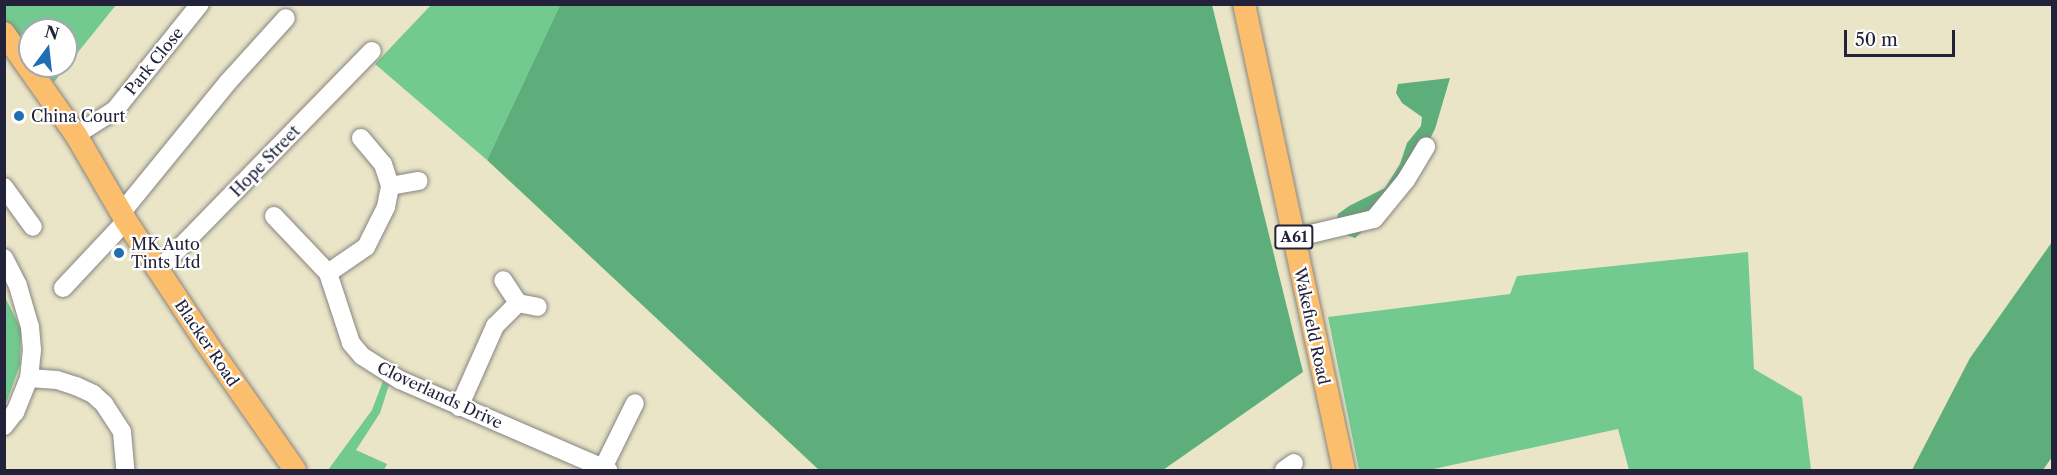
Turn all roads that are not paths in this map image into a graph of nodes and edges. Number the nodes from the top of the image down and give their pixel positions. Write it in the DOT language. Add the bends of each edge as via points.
graph roads {
  1 [pos="200,4"];
  2 [pos="1244,4"];
  3 [pos="286,18"];
  4 [pos="7,41"];
  5 [pos="372,51"];
  6 [pos="76,135"];
  7 [pos="361,138"];
  8 [pos="1426,147"];
  9 [pos="419,181"];
  10 [pos="390,186"];
  11 [pos="4,187"];
  12 [pos="274,216"];
  13 [pos="124,217"];
  14 [pos="33,227"];
  15 [pos="1294,238"];
  16 [pos="4,258"];
  17 [pos="158,270"];
  18 [pos="328,273"];
  19 [pos="503,280"];
  20 [pos="63,288"];
  21 [pos="518,303"];
  22 [pos="538,307"];
  23 [pos="29,378"];
  24 [pos="635,403"];
  25 [pos="459,406"];
  26 [pos="4,426"];
  27 [pos="606,469"];
  28 [pos="125,471"];
  29 [pos="295,471"];
  30 [pos="1344,471"];
  1 -- 6 [label="street, Park Close" via="115,110"];
  2 -- 15 [label="main road, Wakefield Road / A61"];
  3 -- 13 [label="street" via="228,82"];
  4 -- 6 [label="main road, Blacker Road"];
  5 -- 17 [label="street, Hope Street"];
  6 -- 13 [label="main road, Blacker Road"];
  7 -- 10 [label="street" via="383,164"];
  8 -- 15 [label="street" via="1406,180 1374,219"];
  9 -- 10 [label="street"];
  10 -- 18 [label="street" via="386,207 366,247"];
  11 -- 14 [label="street"];
  12 -- 18 [label="street, Cloverlands Drive"];
  13 -- 17 [label="main road, Blacker Road"];
  13 -- 20 [label="street"];
  15 -- 30 [label="main road, Wakefield Road / A61"];
  16 -- 23 [label="street" via="18,286 30,327"];
  17 -- 29 [label="main road, Blacker Road"];
  18 -- 25 [label="street, Cloverlands Drive" via="351,343 362,356 400,380"];
  19 -- 21 [label="street"];
  21 -- 22 [label="street"];
  21 -- 25 [label="street" via="495,326"];
  23 -- 26 [label="street" via="15,412"];
  23 -- 28 [label="street" via="76,386 104,404 122,432"];
  24 -- 27 [label="street"];
  25 -- 27 [label="street, Cloverlands Drive"];
}
